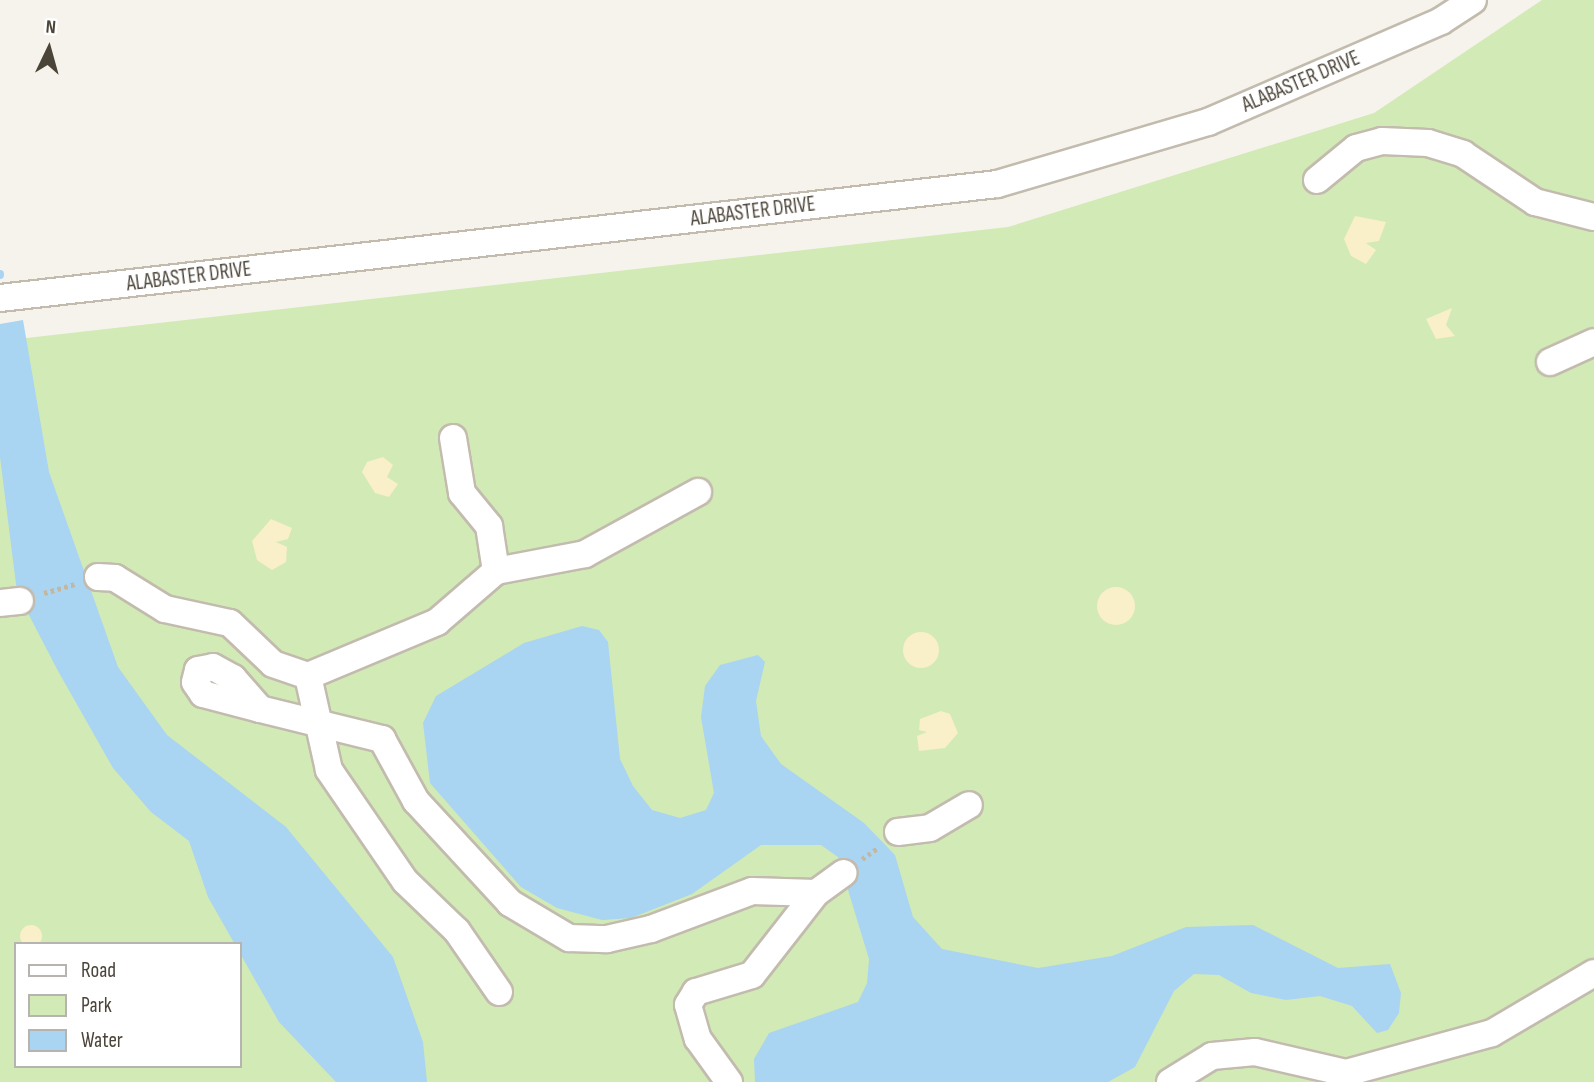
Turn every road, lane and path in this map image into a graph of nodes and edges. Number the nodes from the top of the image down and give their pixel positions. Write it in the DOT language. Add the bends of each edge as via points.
graph roads {
  1 [pos="1473,0"];
  2 [pos="1317,180"];
  3 [pos="1594,217"];
  4 [pos="0,298"];
  5 [pos="1594,342"];
  6 [pos="1550,362"];
  7 [pos="453,438"];
  8 [pos="698,492"];
  9 [pos="496,571"];
  10 [pos="98,577"];
  11 [pos="10,602"];
  12 [pos="308,676"];
  13 [pos="260,709"];
  14 [pos="318,727"];
  15 [pos="969,805"];
  16 [pos="898,832"];
  17 [pos="844,873"];
  18 [pos="816,893"];
  19 [pos="1594,973"];
  20 [pos="499,992"];
  21 [pos="729,1082"];
  22 [pos="1170,1082"];
  1 -- 4 [label="street, ALABASTER DRIVE" via="1441,21 1208,122 997,184"];
  2 -- 3 [label="street" via="1356,148 1382,141 1429,144 1463,154 1535,202"];
  5 -- 6 [label="street"];
  7 -- 9 [label="street" via="462,493 489,526"];
  8 -- 9 [label="street" via="585,554"];
  9 -- 12 [label="street" via="437,622"];
  10 -- 11 [label="path"];
  10 -- 12 [label="street" via="114,578 165,609 230,623 273,664"];
  12 -- 14 [label="street"];
  13 -- 14 [label="street"];
  14 -- 18 [label="street" via="382,739 416,801 510,903 569,938 607,939 650,929 752,891"];
  14 -- 20 [label="street" via="329,770 368,819 386,856 484,964"];
  15 -- 16 [label="street" via="930,828"];
  16 -- 17 [label="path"];
  17 -- 18 [label="street"];
  18 -- 21 [label="street" via="752,975 696,992 688,1005 694,1032"];
  19 -- 22 [label="street" via="1492,1033 1346,1073 1255,1052 1212,1056"];
}
